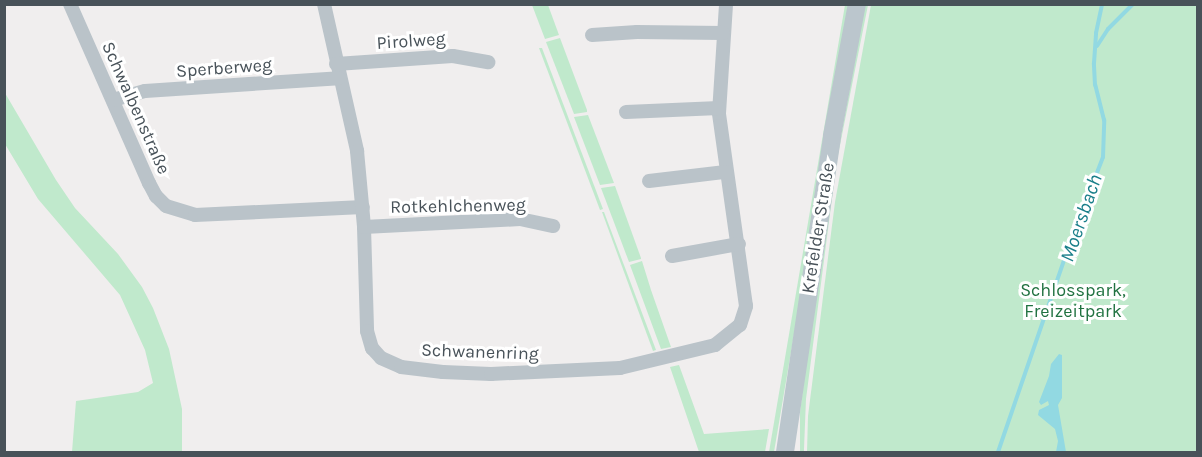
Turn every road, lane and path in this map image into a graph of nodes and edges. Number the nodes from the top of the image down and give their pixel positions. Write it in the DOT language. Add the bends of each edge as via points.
graph roads {
  1 [pos="70,4"];
  2 [pos="324,4"];
  3 [pos="726,4"];
  4 [pos="857,4"];
  5 [pos="723,33"];
  6 [pos="592,35"];
  7 [pos="488,62"];
  8 [pos="336,64"];
  9 [pos="339,78"];
  10 [pos="113,100"];
  11 [pos="719,108"];
  12 [pos="626,112"];
  13 [pos="726,172"];
  14 [pos="649,181"];
  15 [pos="363,207"];
  16 [pos="553,226"];
  17 [pos="364,227"];
  18 [pos="739,244"];
  19 [pos="672,256"];
  20 [pos="784,453"];
  1 -- 10 [label="street, Schwalbenstraße"];
  2 -- 8 [label="street, Schwanenring"];
  3 -- 5 [label="street, Schwanenring"];
  4 -- 20 [label="main road, Krefelder Straße" via="832,136"];
  5 -- 6 [label="street"];
  5 -- 11 [label="street, Schwanenring"];
  7 -- 8 [label="street, Pirolweg" via="453,56"];
  8 -- 9 [label="street, Schwanenring"];
  9 -- 10 [label="street, Sperberweg" via="145,91"];
  9 -- 15 [label="street, Schwanenring" via="357,152"];
  10 -- 15 [label="street, Schwalbenstraße" via="156,196 178,212 195,215"];
  11 -- 12 [label="street"];
  11 -- 13 [label="street, Schwanenring"];
  13 -- 14 [label="street"];
  13 -- 18 [label="street, Schwanenring"];
  15 -- 17 [label="street, Schwanenring"];
  16 -- 17 [label="street, Rotkehlchenweg" via="520,219"];
  17 -- 18 [label="street, Schwanenring" via="367,331 372,348 389,363 443,372 620,368 715,345 740,325 746,306"];
  18 -- 19 [label="street"];
}
